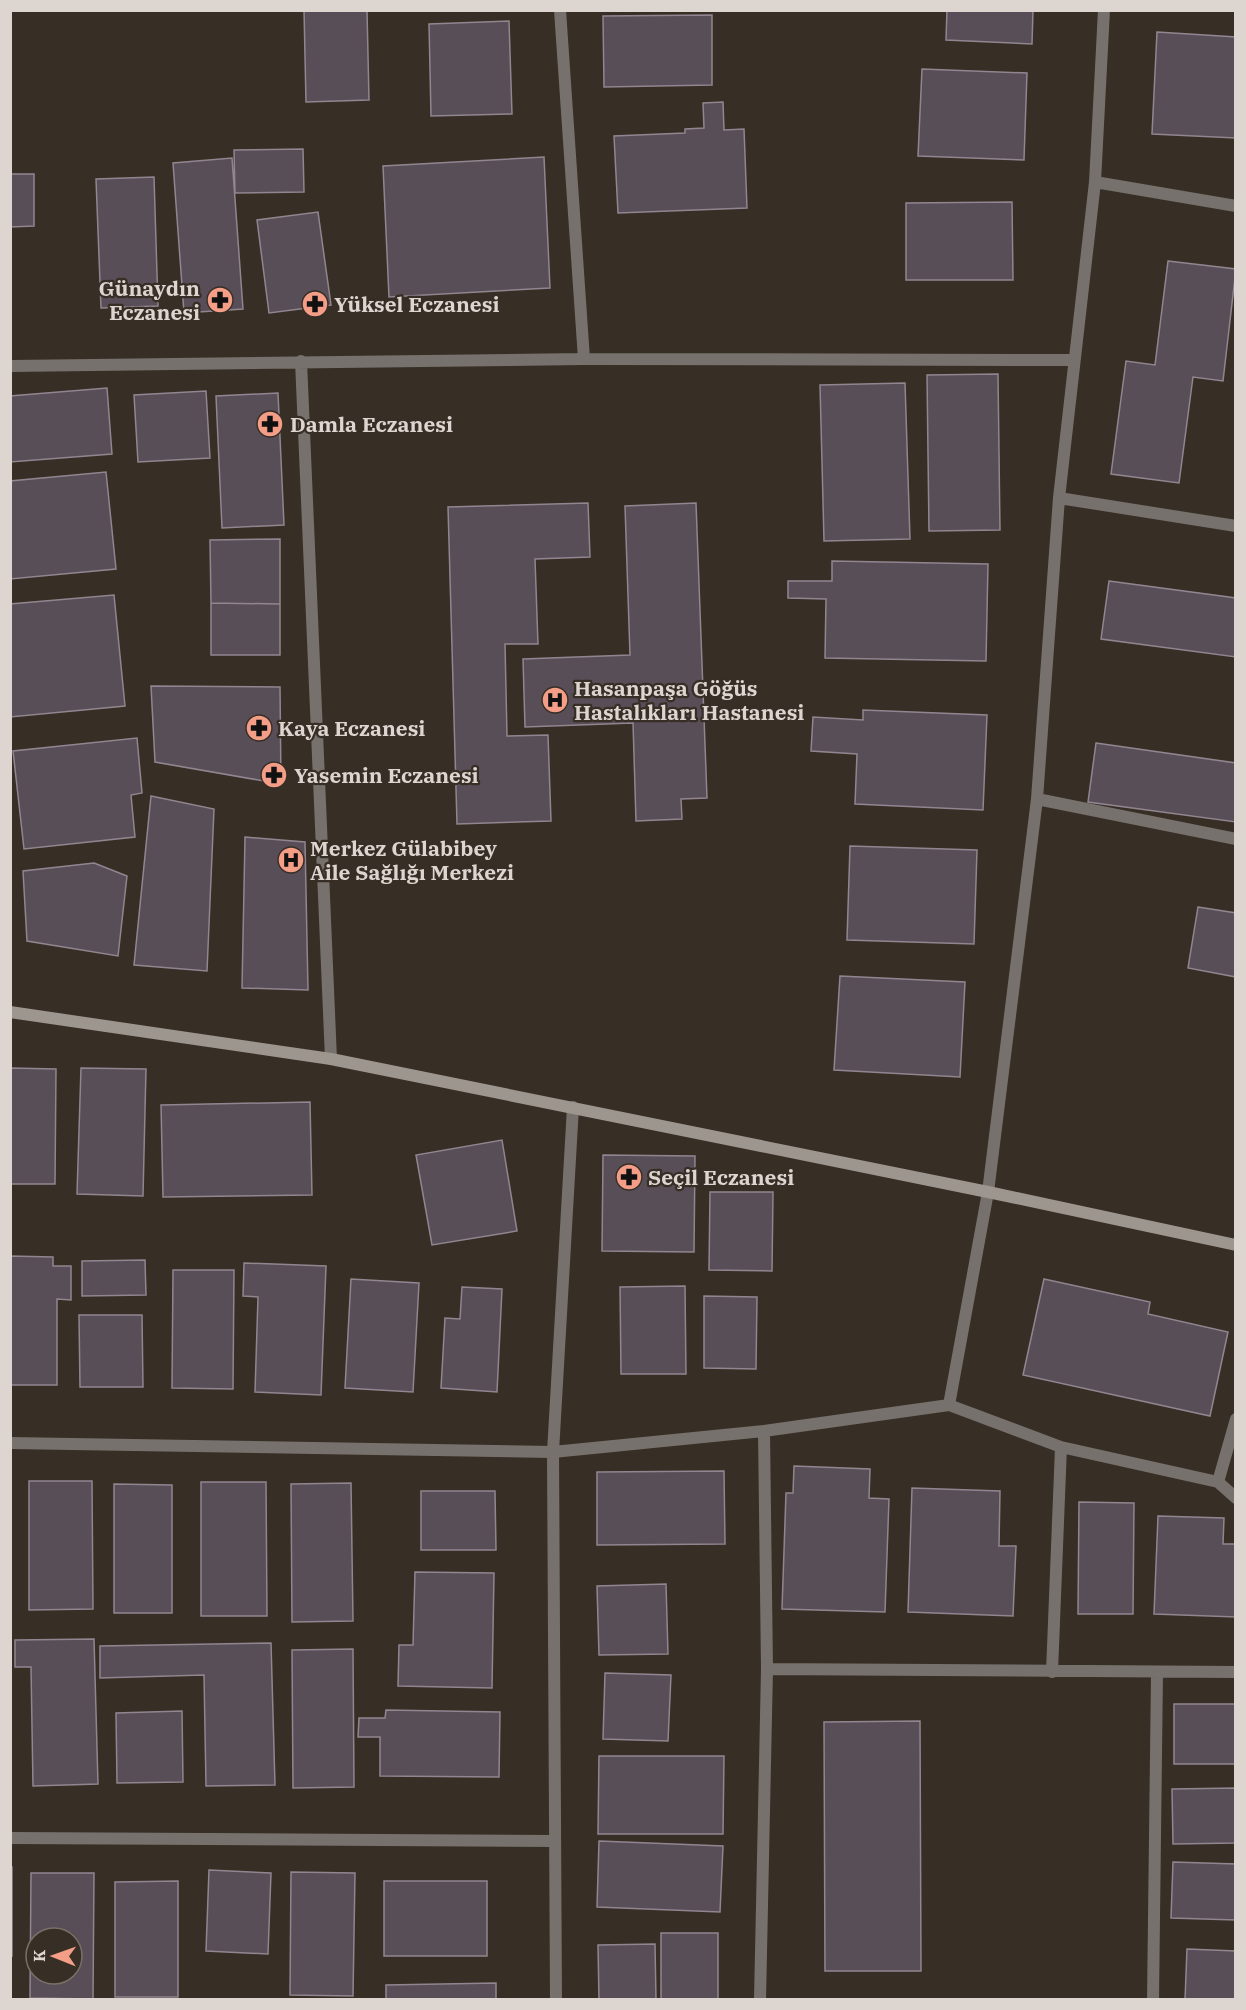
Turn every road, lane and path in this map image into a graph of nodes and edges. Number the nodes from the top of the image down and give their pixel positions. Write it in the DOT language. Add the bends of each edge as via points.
graph roads {
  1 [pos="560,10"];
  2 [pos="1104,10"];
  3 [pos="1095,182"];
  4 [pos="1236,206"];
  5 [pos="584,359"];
  6 [pos="1074,360"];
  7 [pos="301,361"];
  8 [pos="10,366"];
  9 [pos="1059,498"];
  10 [pos="1236,526"];
  11 [pos="1037,800"];
  12 [pos="1236,838"];
  13 [pos="10,1012"];
  14 [pos="331,1059"];
  15 [pos="573,1107"];
  16 [pos="988,1192"];
  17 [pos="1236,1245"];
  18 [pos="949,1404"];
  19 [pos="1236,1419"];
  20 [pos="764,1431"];
  21 [pos="10,1443"];
  22 [pos="1061,1447"];
  23 [pos="553,1452"];
  24 [pos="1218,1482"];
  25 [pos="1236,1498"];
  26 [pos="767,1669"];
  27 [pos="1052,1672"];
  28 [pos="1236,1672"];
  29 [pos="1157,1674"];
  30 [pos="10,1838"];
  31 [pos="554,1841"];
  32 [pos="556,2000"];
  33 [pos="760,2000"];
  34 [pos="1153,2000"];
  1 -- 5 [label="street"];
  2 -- 3 [label="street"];
  3 -- 4 [label="street"];
  3 -- 6 [label="street"];
  5 -- 6 [label="street"];
  5 -- 7 [label="street"];
  6 -- 9 [label="street"];
  7 -- 8 [label="street"];
  7 -- 14 [label="street"];
  9 -- 10 [label="street"];
  9 -- 11 [label="street"];
  11 -- 12 [label="street"];
  11 -- 16 [label="street"];
  13 -- 14 [label="street"];
  14 -- 15 [label="street"];
  15 -- 16 [label="street"];
  15 -- 23 [label="street"];
  16 -- 17 [label="street"];
  16 -- 18 [label="street"];
  18 -- 20 [label="street"];
  18 -- 22 [label="street"];
  19 -- 24 [label="street"];
  20 -- 23 [label="street"];
  20 -- 26 [label="street"];
  21 -- 23 [label="street"];
  22 -- 24 [label="street"];
  22 -- 27 [label="street"];
  23 -- 31 [label="street"];
  24 -- 25 [label="street"];
  26 -- 27 [label="street"];
  26 -- 33 [label="street"];
  27 -- 29 [label="street"];
  28 -- 29 [label="street"];
  29 -- 34 [label="street"];
  30 -- 31 [label="street"];
  31 -- 32 [label="street"];
}
